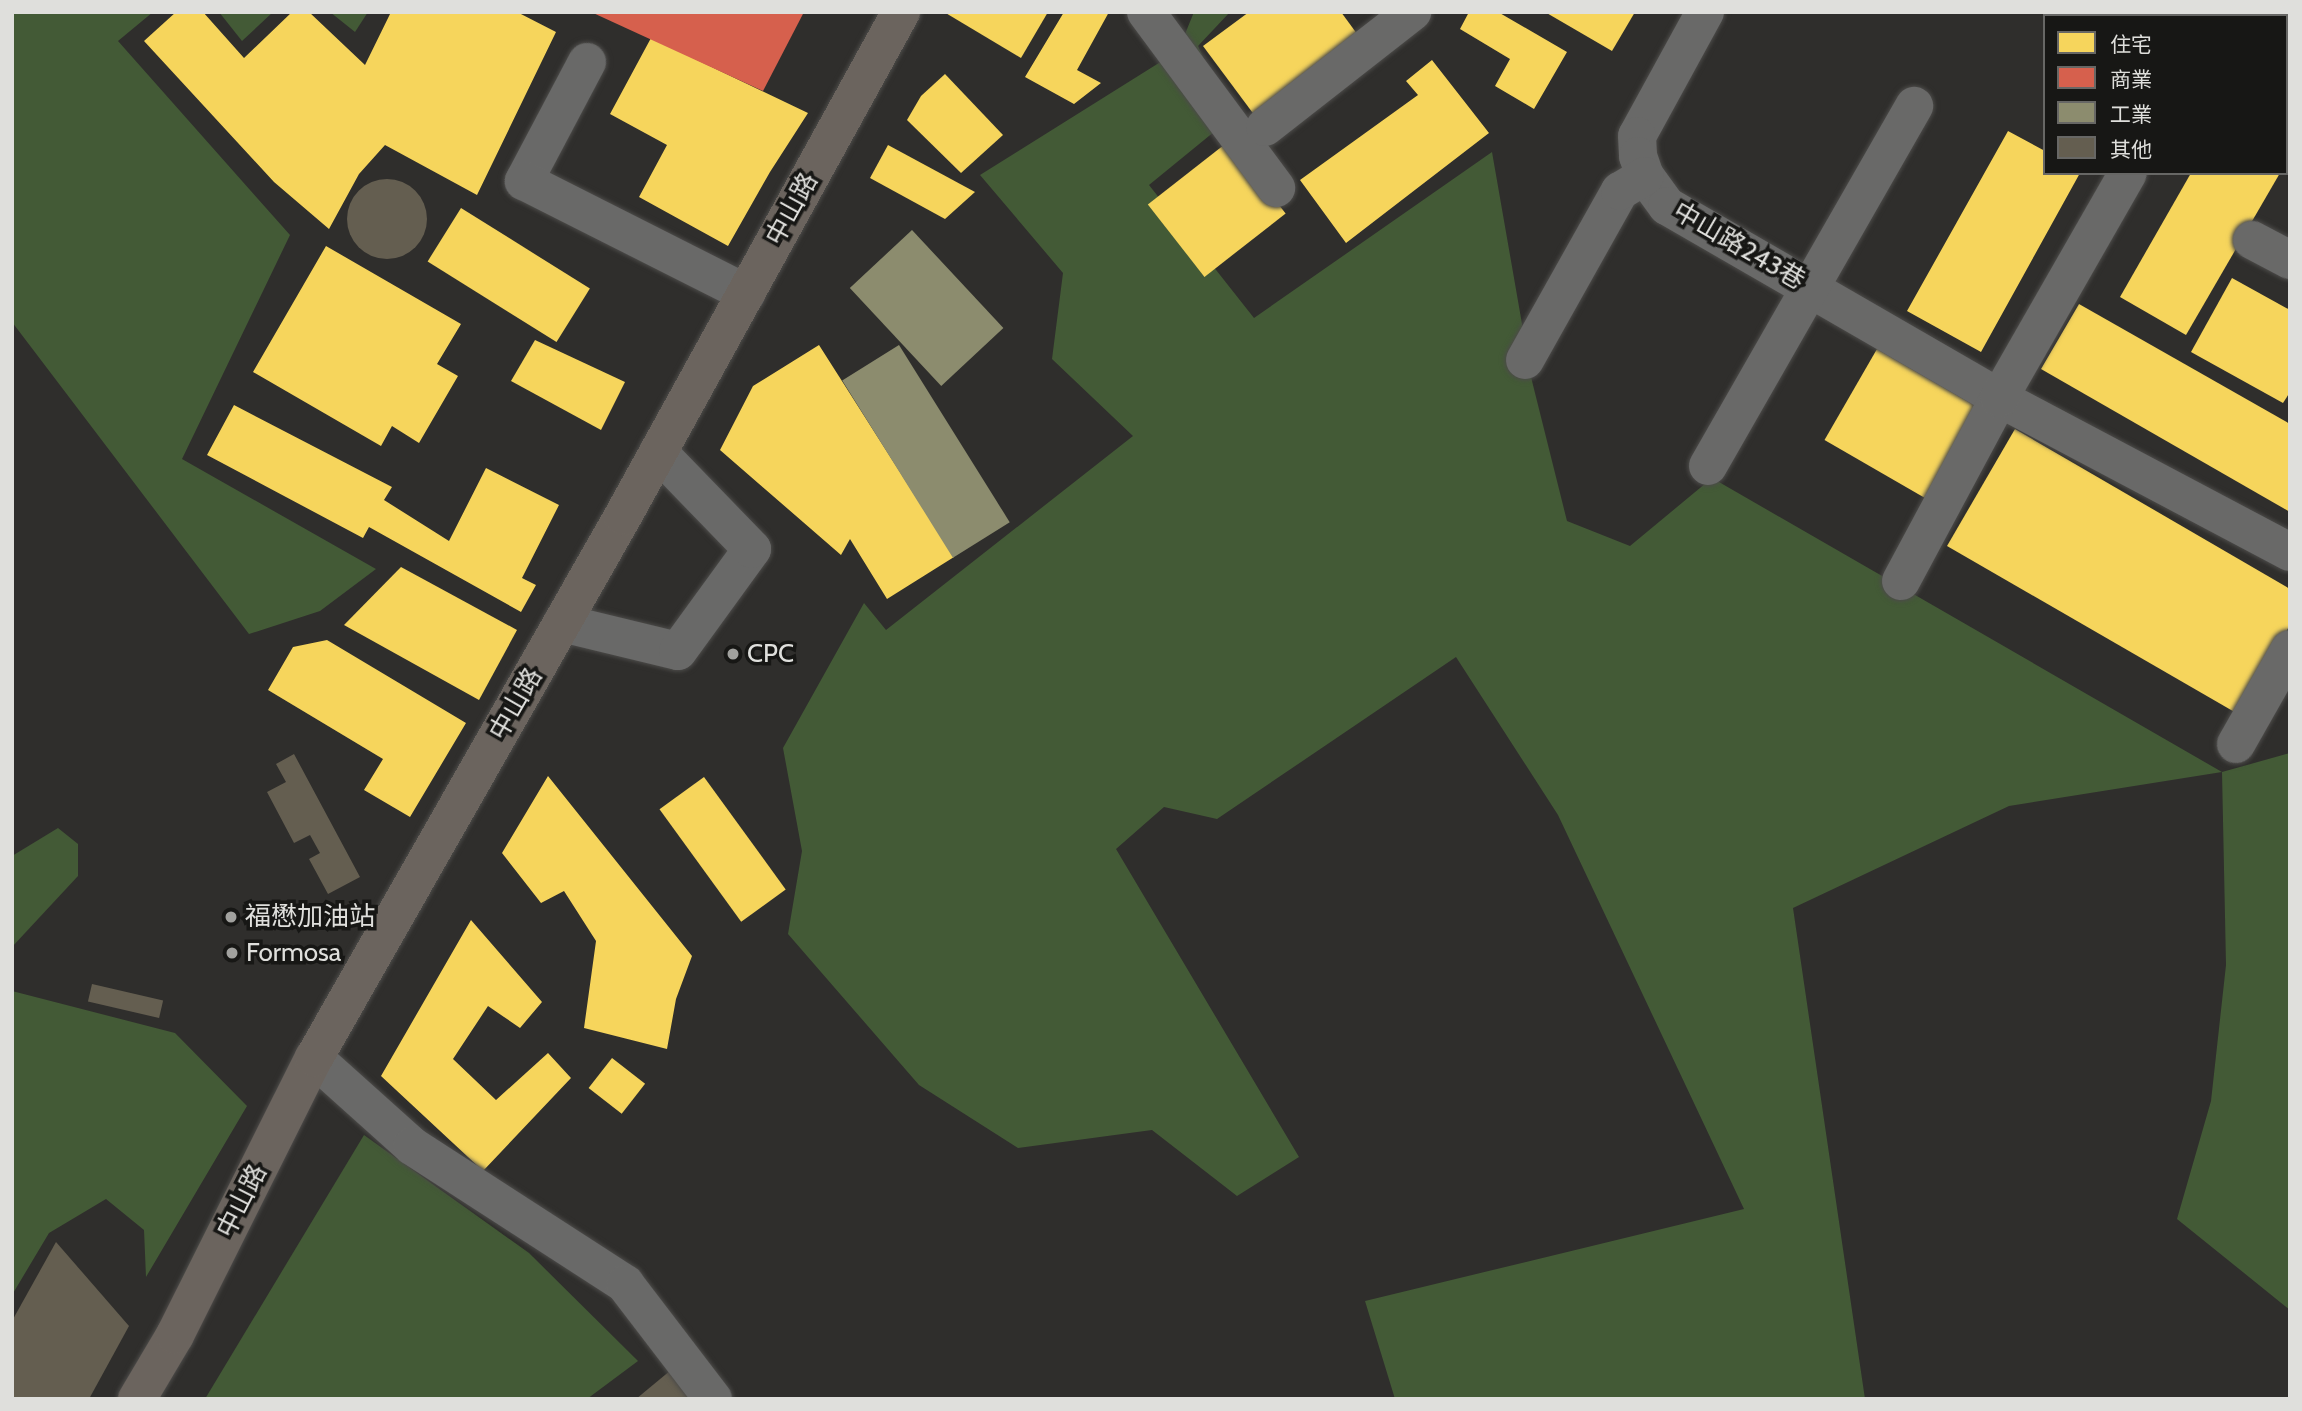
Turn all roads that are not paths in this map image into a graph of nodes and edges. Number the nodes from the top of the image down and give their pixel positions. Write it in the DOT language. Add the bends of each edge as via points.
graph roads {
  1 [pos="901,12"];
  2 [pos="1146,12"];
  3 [pos="1412,12"];
  4 [pos="1705,12"];
  5 [pos="587,62"];
  6 [pos="1914,106"];
  7 [pos="1265,127"];
  8 [pos="2127,175"];
  9 [pos="1645,176"];
  10 [pos="1276,188"];
  11 [pos="2252,240"];
  12 [pos="2290,260"];
  13 [pos="1809,288"];
  14 [pos="746,293"];
  15 [pos="1525,360"];
  16 [pos="1999,398"];
  17 [pos="658,452"];
  18 [pos="1708,466"];
  19 [pos="2290,552"];
  20 [pos="1901,581"];
  21 [pos="562,623"];
  22 [pos="2290,649"];
  23 [pos="2236,744"];
  24 [pos="314,1058"];
  25 [pos="136,1399"];
  26 [pos="713,1399"];
  1 -- 14 [label="main road, 中山路"];
  2 -- 10 [label="street"];
  3 -- 7 [label="street"];
  4 -- 9 [label="street, 中山路243巷" via="1637,136"];
  5 -- 14 [label="street" via="524,181"];
  6 -- 13 [label="street"];
  8 -- 16 [label="street"];
  9 -- 13 [label="street, 中山路243巷" via="1654,192 1675,211"];
  9 -- 15 [label="street" via="1620,191"];
  11 -- 12 [label="street"];
  13 -- 16 [label="street, 中山路243巷"];
  13 -- 18 [label="street"];
  14 -- 17 [label="main road, 中山路"];
  16 -- 19 [label="street, 中山路243巷"];
  16 -- 20 [label="street"];
  17 -- 21 [label="main road, 中山路"];
  17 -- 21 [label="street" via="752,549 678,651"];
  21 -- 24 [label="main road, 中山路"];
  22 -- 23 [label="street"];
  24 -- 25 [label="main road, 中山路" via="175,1335"];
  24 -- 26 [label="street" via="412,1146 625,1284"];
}
